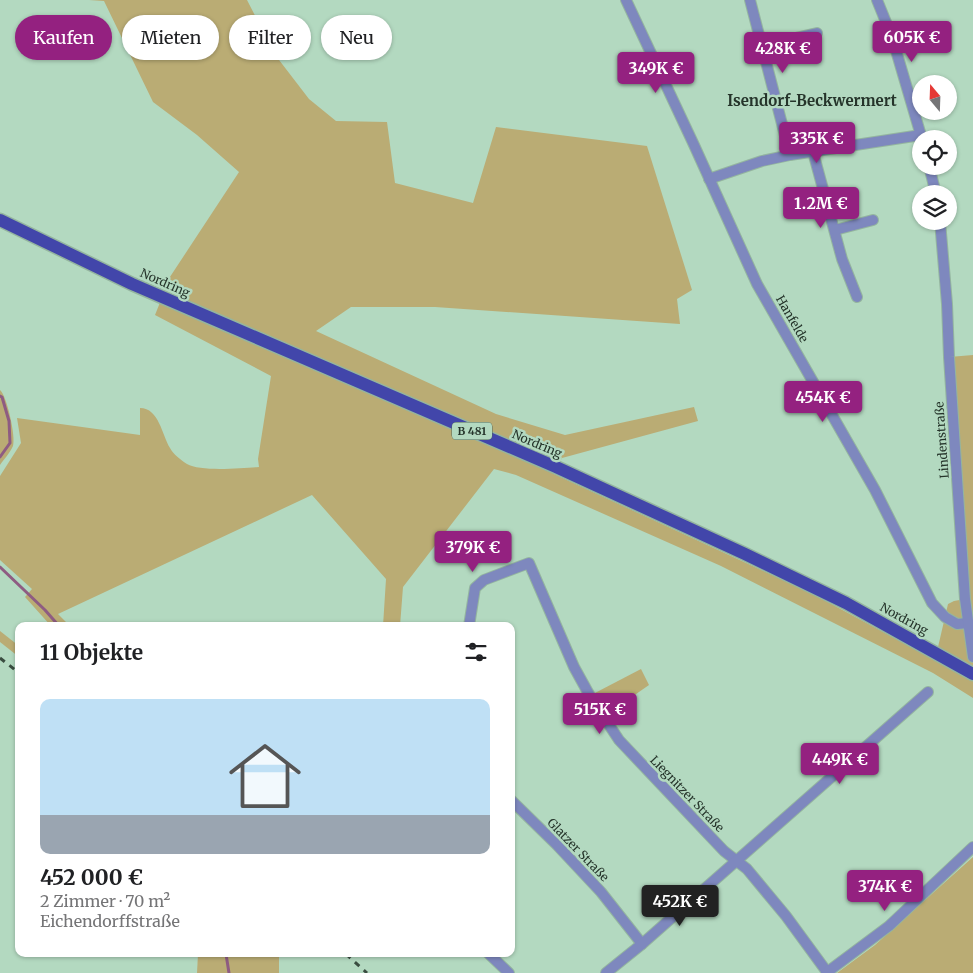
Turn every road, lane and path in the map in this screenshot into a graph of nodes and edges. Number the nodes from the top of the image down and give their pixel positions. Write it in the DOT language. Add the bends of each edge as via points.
graph roads {
  1 [pos="626,0"];
  2 [pos="750,0"];
  3 [pos="877,0"];
  4 [pos="817,34"];
  5 [pos="762,46"];
  6 [pos="919,130"];
  7 [pos="912,138"];
  8 [pos="813,152"];
  9 [pos="790,155"];
  10 [pos="709,180"];
  11 [pos="0,220"];
  12 [pos="873,220"];
  13 [pos="835,230"];
  14 [pos="941,230"];
  15 [pos="857,297"];
  16 [pos="470,622"];
  17 [pos="968,623"];
  18 [pos="973,657"];
  19 [pos="973,674"];
  20 [pos="928,692"];
  21 [pos="515,804"];
  22 [pos="973,847"];
  23 [pos="736,860"];
  24 [pos="642,944"];
  25 [pos="492,957"];
  26 [pos="509,973"];
  27 [pos="606,973"];
  28 [pos="826,973"];
  1 -- 10 [label="street, Hanfelde"];
  2 -- 5 [label="street"];
  3 -- 6 [label="street" via="892,37"];
  4 -- 5 [label="street"];
  5 -- 9 [label="street"];
  7 -- 8 [label="street"];
  8 -- 9 [label="street"];
  8 -- 13 [label="street"];
  9 -- 10 [label="street" via="762,161"];
  10 -- 17 [label="street, Hanfelde" via="757,284 875,490 932,603 945,617 958,624"];
  11 -- 19 [label="main road, Nordring / B 481" via="132,284 556,467 745,554 846,603"];
  12 -- 13 [label="street"];
  13 -- 15 [label="street"];
  14 -- 17 [label="street, Lindenstraße"];
  16 -- 23 [label="street, Liegnitzer Straße" via="475,588 484,580 529,563 574,667 619,740"];
  17 -- 18 [label="street, Lindenstraße"];
  20 -- 23 [label="street"];
  21 -- 24 [label="street, Glatzer Straße" via="601,892"];
  22 -- 28 [label="street" via="889,926"];
  23 -- 24 [label="street"];
  23 -- 28 [label="street, Liegnitzer Straße" via="786,916"];
  24 -- 27 [label="street"];
  25 -- 26 [label="street"];
}
